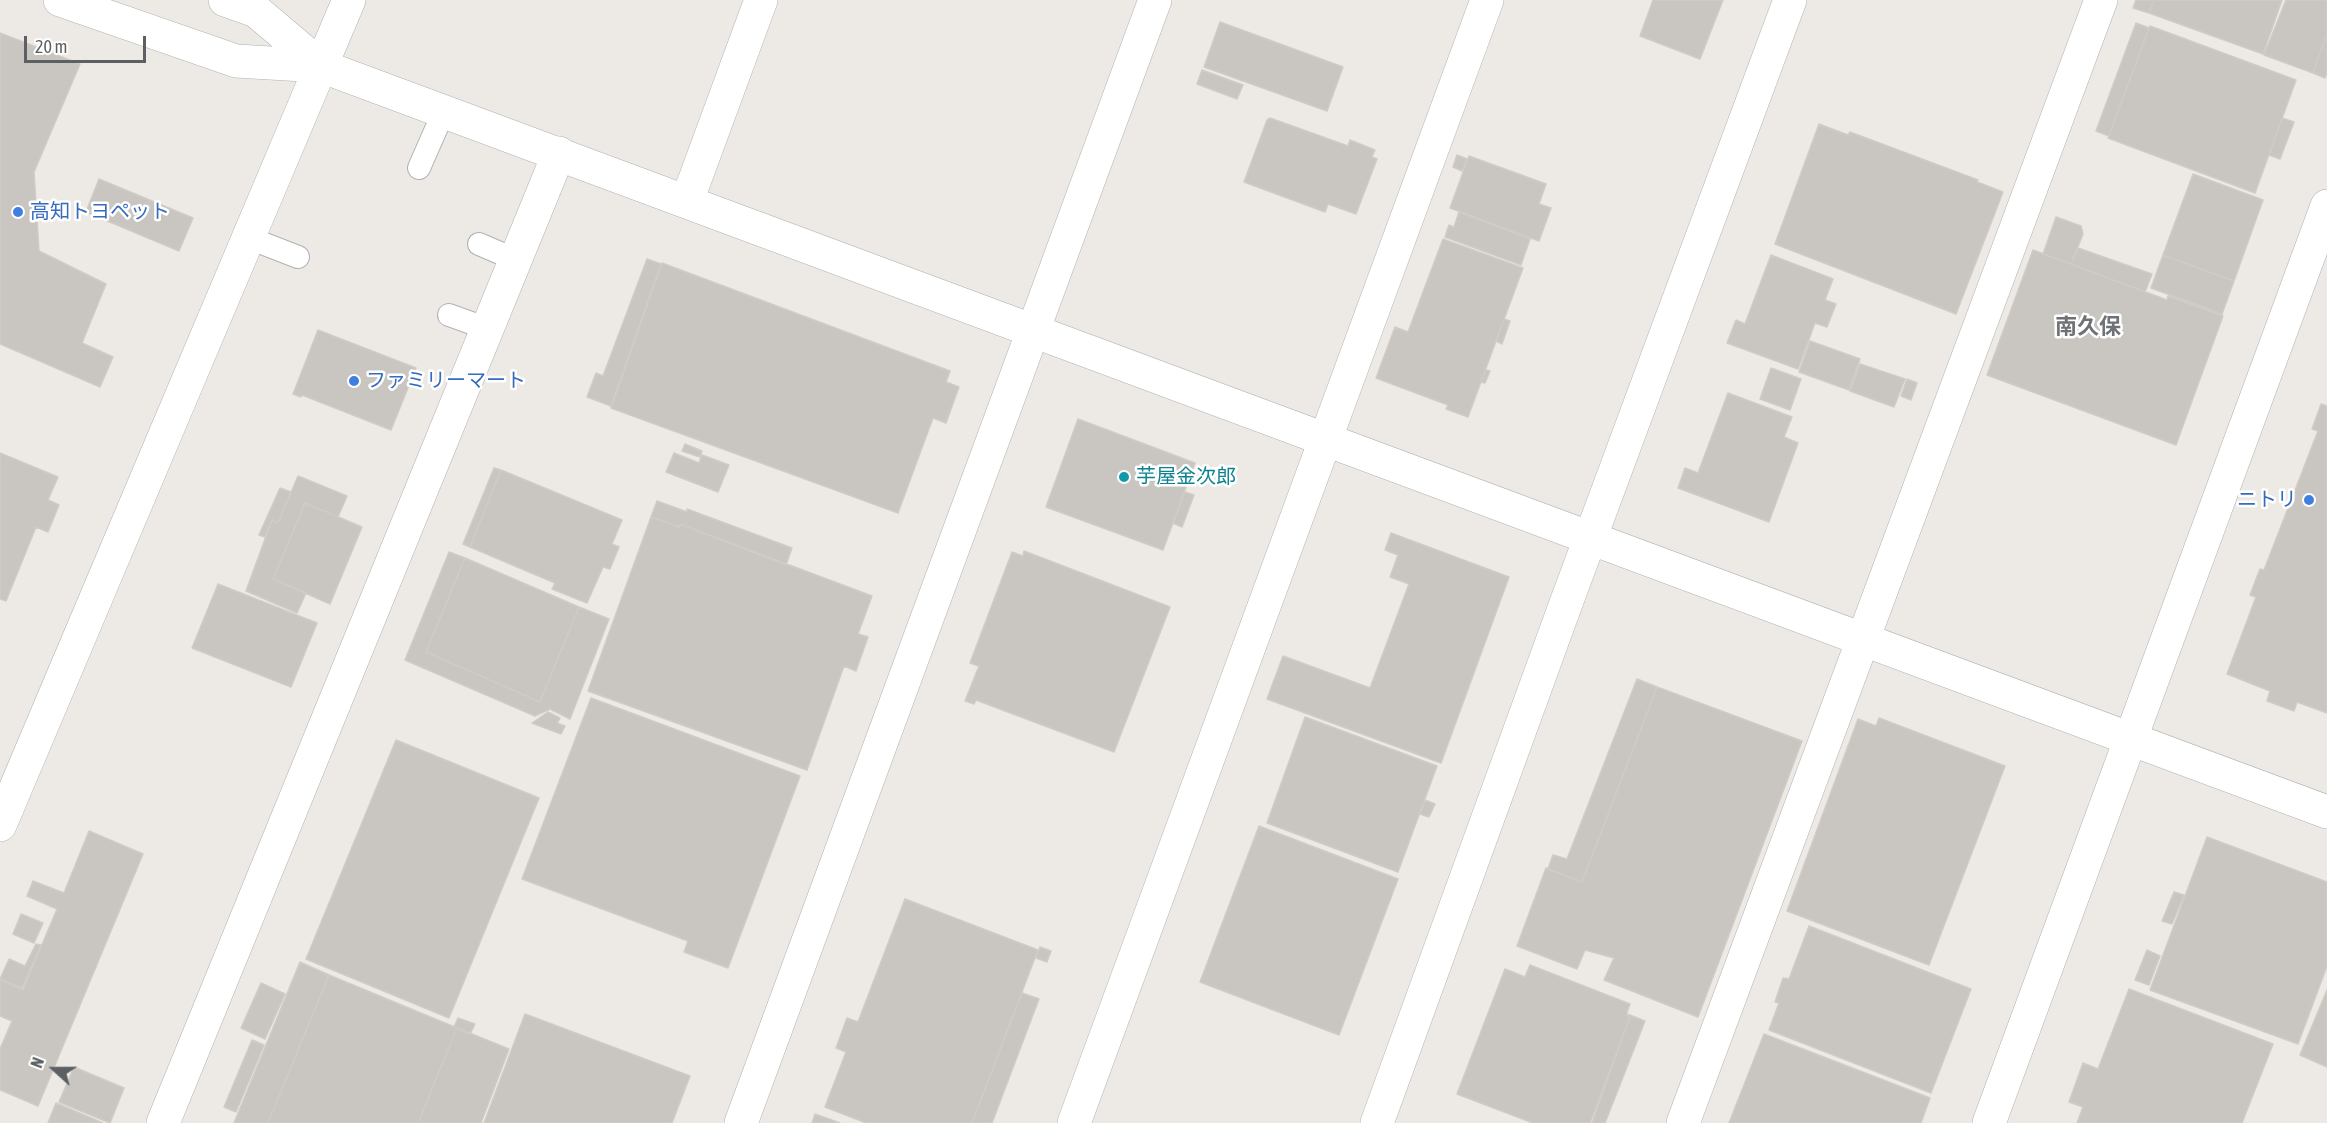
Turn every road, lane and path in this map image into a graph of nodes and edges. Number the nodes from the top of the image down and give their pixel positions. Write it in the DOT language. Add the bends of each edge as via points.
graph roads {
  1 [pos="60,0"];
  2 [pos="225,0"];
  3 [pos="349,0"];
  4 [pos="760,0"];
  5 [pos="1155,0"];
  6 [pos="1487,0"];
  7 [pos="1790,0"];
  8 [pos="2101,0"];
  9 [pos="321,66"];
  10 [pos="444,111"];
  11 [pos="559,153"];
  12 [pos="419,168"];
  13 [pos="687,201"];
  14 [pos="2327,206"];
  15 [pos="249,238"];
  16 [pos="479,244"];
  17 [pos="298,257"];
  18 [pos="516,260"];
  19 [pos="449,315"];
  20 [pos="488,329"];
  21 [pos="1033,329"];
  22 [pos="1326,439"];
  23 [pos="1591,537"];
  24 [pos="1863,639"];
  25 [pos="2130,739"];
  26 [pos="2327,812"];
  27 [pos="0,825"];
  28 [pos="163,1123"];
  29 [pos="741,1123"];
  30 [pos="1074,1123"];
  31 [pos="1377,1123"];
  32 [pos="1683,1123"];
  33 [pos="1989,1123"];
  1 -- 9 [label="street" via="236,61"];
  2 -- 9 [label="street" via="256,11"];
  3 -- 9 [label="street"];
  4 -- 13 [label="street"];
  5 -- 21 [label="street"];
  6 -- 22 [label="street"];
  7 -- 23 [label="street"];
  8 -- 24 [label="street"];
  9 -- 10 [label="street"];
  9 -- 15 [label="street"];
  10 -- 11 [label="street"];
  10 -- 12 [label="lane"];
  11 -- 13 [label="street"];
  11 -- 18 [label="street"];
  13 -- 21 [label="street"];
  14 -- 25 [label="street"];
  15 -- 17 [label="lane"];
  15 -- 27 [label="street"];
  16 -- 18 [label="lane"];
  18 -- 20 [label="street"];
  19 -- 20 [label="lane"];
  20 -- 28 [label="street"];
  21 -- 22 [label="street"];
  21 -- 29 [label="street"];
  22 -- 23 [label="street"];
  22 -- 30 [label="street"];
  23 -- 24 [label="street"];
  23 -- 31 [label="street"];
  24 -- 25 [label="street"];
  24 -- 32 [label="street"];
  25 -- 26 [label="street"];
  25 -- 33 [label="street"];
}
